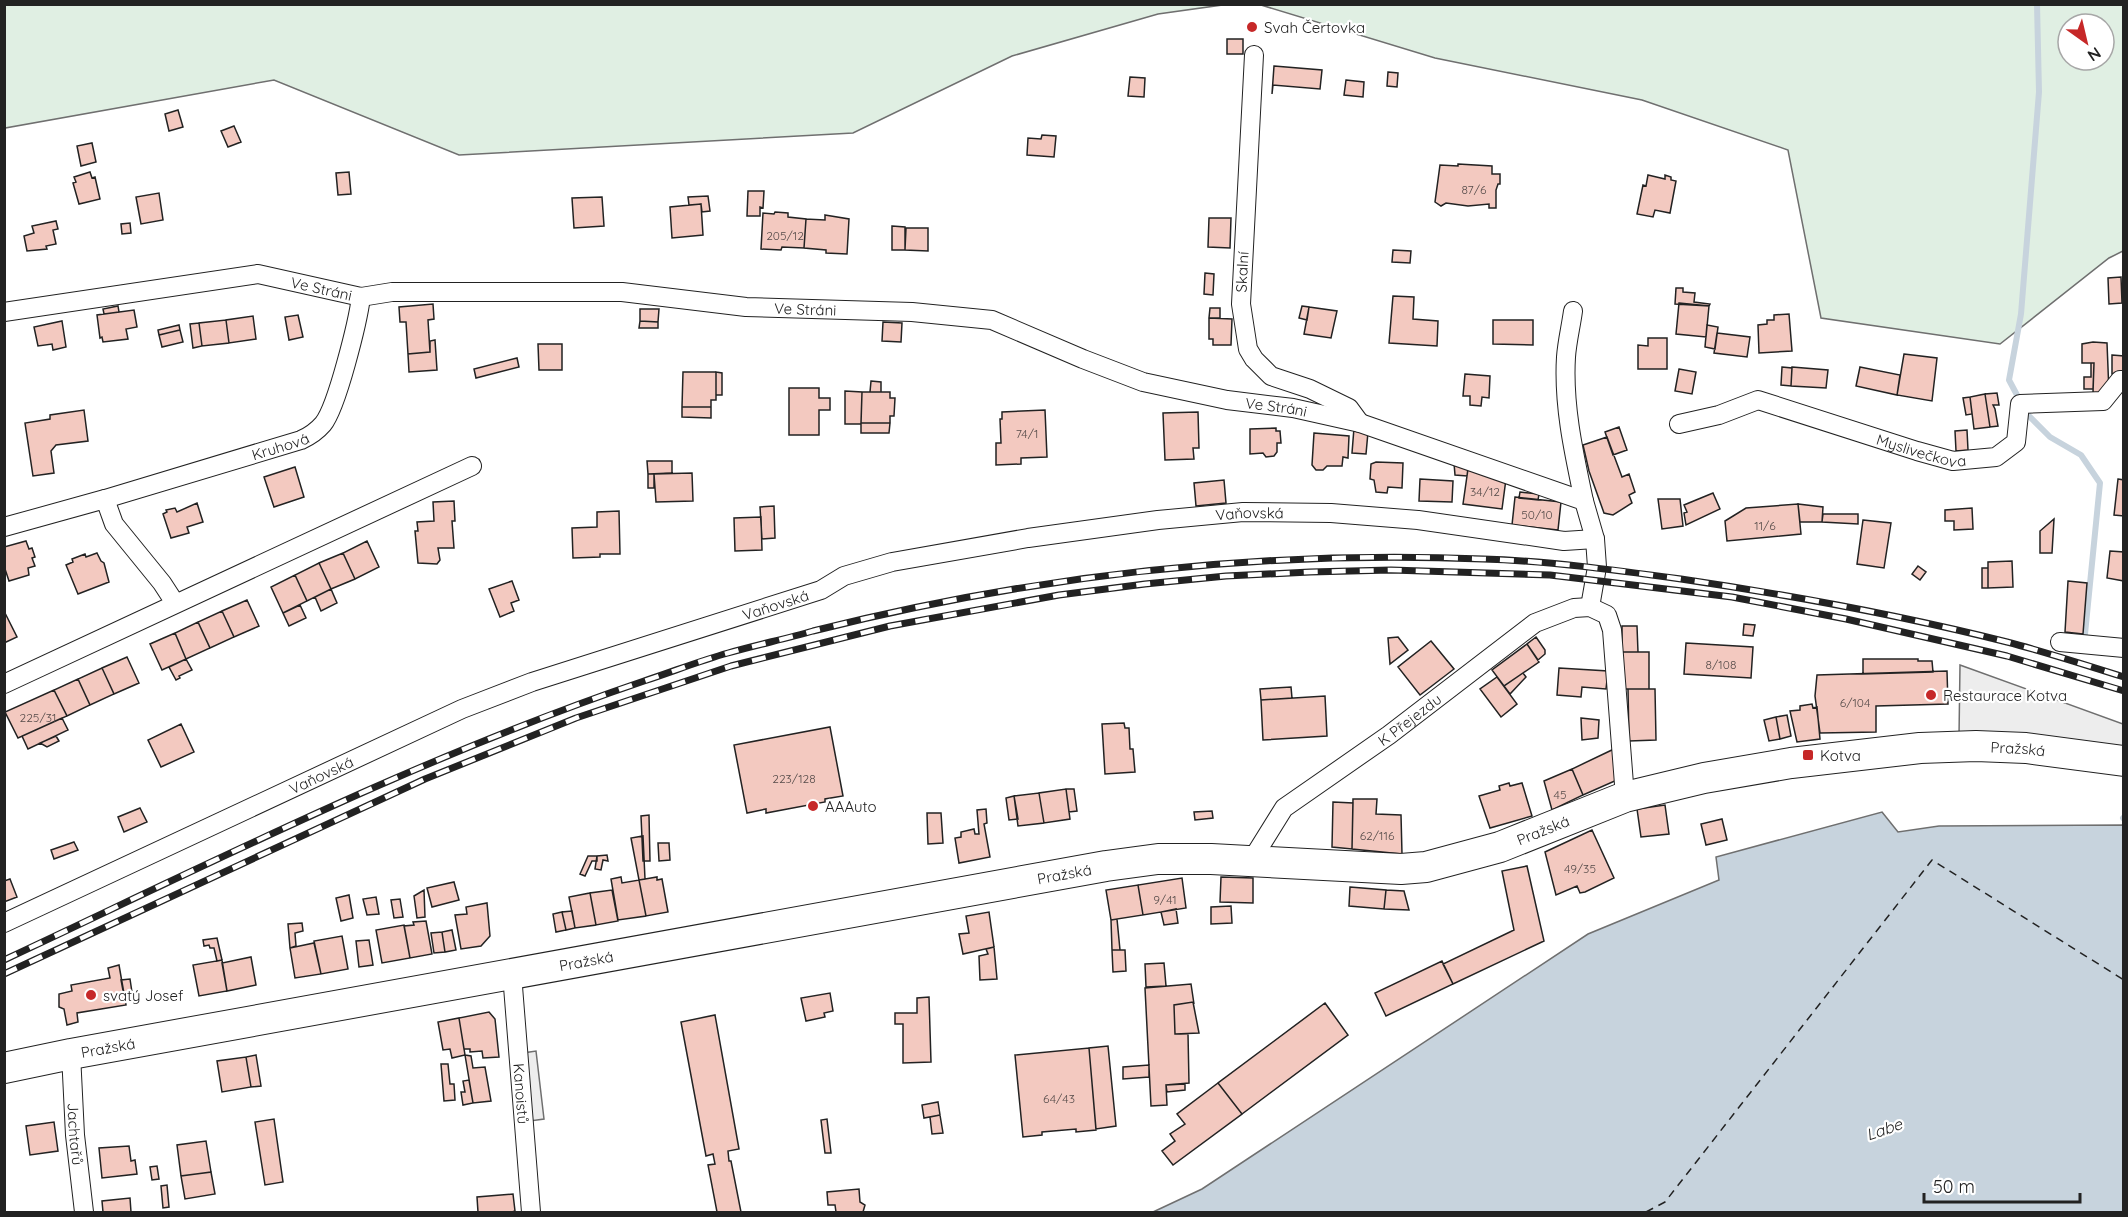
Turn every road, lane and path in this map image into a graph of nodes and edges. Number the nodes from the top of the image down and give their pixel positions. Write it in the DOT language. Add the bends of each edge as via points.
graph roads {
  1 [pos="1254,55"];
  2 [pos="361,297"];
  3 [pos="1573,311"];
  4 [pos="4,312"];
  5 [pos="2124,380"];
  6 [pos="1360,423"];
  7 [pos="1679,424"];
  8 [pos="472,466"];
  9 [pos="105,499"];
  10 [pos="1584,501"];
  11 [pos="4,527"];
  12 [pos="1595,539"];
  13 [pos="175,603"];
  14 [pos="1590,607"];
  15 [pos="2060,642"];
  16 [pos="2116,646"];
  17 [pos="4,684"];
  18 [pos="2124,761"];
  19 [pos="1625,797"];
  20 [pos="1251,861"];
  21 [pos="4,923"];
  22 [pos="512,974"];
  23 [pos="71,1054"];
  24 [pos="4,1068"];
  25 [pos="84,1212"];
  26 [pos="531,1212"];
  1 -- 6 [label="street, Skalní" via="1241,304 1248,349 1271,376 1349,408"];
  2 -- 4 [label="street, Ve Stráni" via="258,274"];
  2 -- 6 [label="street, Ve Stráni" via="392,292 622,292 746,307 912,312 992,320 1143,382"];
  2 -- 9 [label="street, Kruhová" via="332,408 312,435"];
  3 -- 10 [label="street" via="1566,357 1569,413"];
  5 -- 7 [label="street, Myslivečkova" via="2103,401 2020,404 2016,442 1996,457 1953,461 1758,400 1719,415"];
  6 -- 10 [label="street, Ve Stráni"];
  8 -- 13 [label="street"];
  9 -- 11 [label="street, Kruhová"];
  9 -- 13 [label="street" via="114,524"];
  10 -- 12 [label="street"];
  12 -- 14 [label="street" via="1597,567"];
  12 -- 21 [label="street, Vaňovská" via="1564,541 1418,520 1331,513 1243,512 1111,526 892,562 844,576 821,590 532,682 462,710"];
  13 -- 17 [label="street"];
  14 -- 19 [label="street" via="1606,615 1612,630"];
  14 -- 20 [label="street, K Přejezdu" via="1574,608 1535,623 1389,735 1284,808"];
  15 -- 16 [label="street"];
  18 -- 19 [label="main road, Pražská" via="2026,748 1920,748 1791,763"];
  19 -- 20 [label="main road, Pražská" via="1500,847 1426,867"];
  20 -- 22 [label="main road, Pražská" via="1158,859 1106,866"];
  22 -- 23 [label="main road, Pražská"];
  22 -- 26 [label="street, Kanoistů"];
  23 -- 24 [label="main road, Pražská"];
  23 -- 25 [label="street, Jachtařů"];
}
